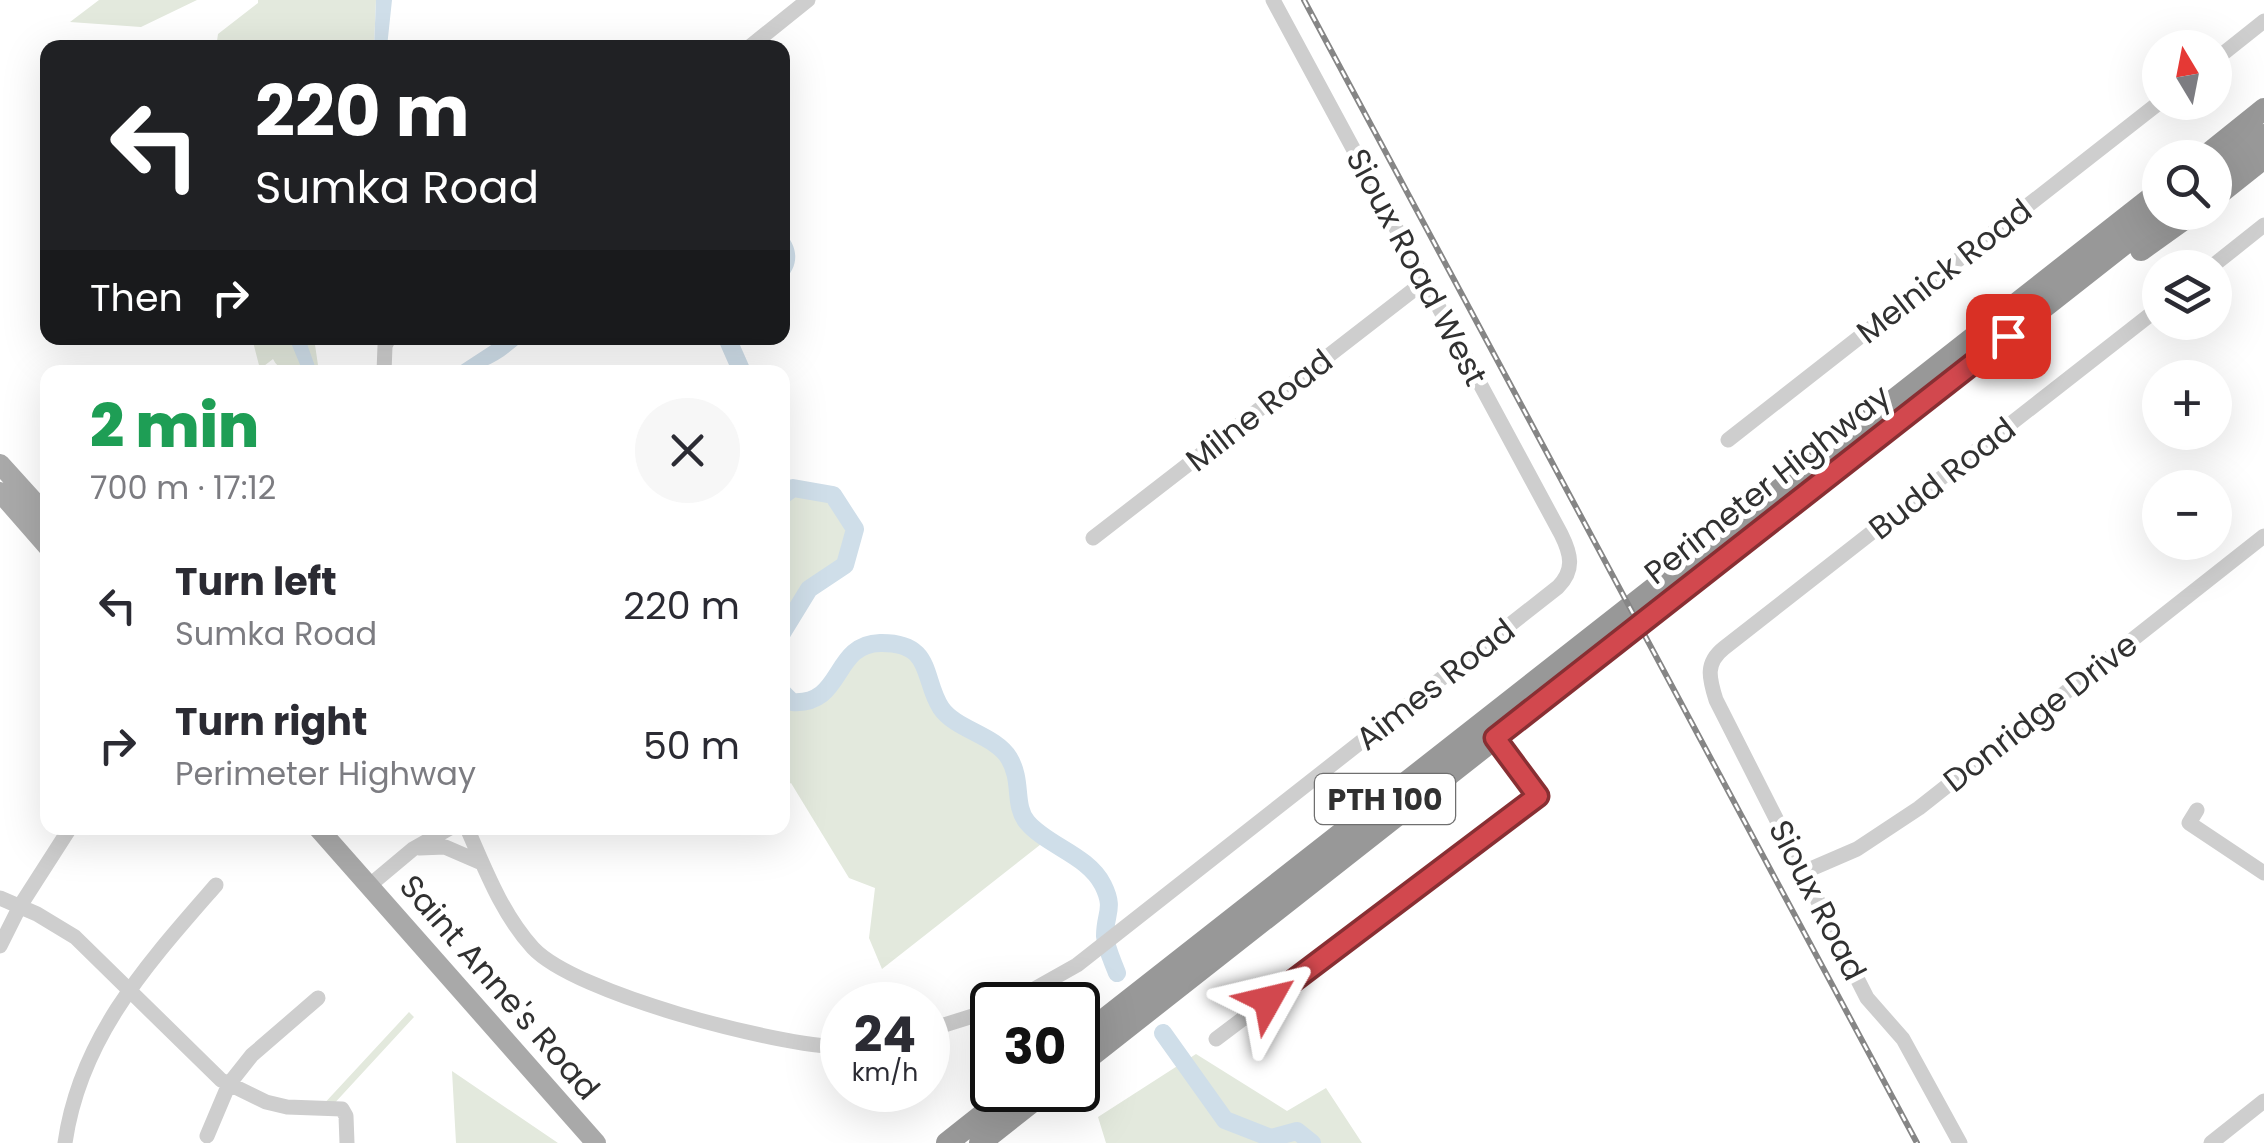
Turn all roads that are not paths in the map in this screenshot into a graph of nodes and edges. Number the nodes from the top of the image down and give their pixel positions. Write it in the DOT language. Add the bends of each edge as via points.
graph roads {
  1 [pos="808,0"];
  2 [pos="1272,0"];
  3 [pos="2264,22"];
  4 [pos="758,40"];
  5 [pos="2232,47"];
  6 [pos="2264,109"];
  7 [pos="2142,116"];
  8 [pos="2264,135"];
  9 [pos="2225,140"];
  10 [pos="2264,158"];
  11 [pos="2232,160"];
  12 [pos="2232,183"];
  13 [pos="2142,205"];
  14 [pos="2264,225"];
  15 [pos="2143,230"];
  16 [pos="2169,230"];
  17 [pos="2232,250"];
  18 [pos="1425,281"];
  19 [pos="2142,320"];
  20 [pos="2008,336"];
  21 [pos="1728,440"];
  22 [pos="0,464"];
  23 [pos="0,492"];
  24 [pos="40,508"];
  25 [pos="1560,534"];
  26 [pos="2264,536"];
  27 [pos="40,538"];
  28 [pos="1093,538"];
  29 [pos="1724,648"];
  30 [pos="1495,738"];
  31 [pos="2197,810"];
  32 [pos="66,835"];
  33 [pos="324,835"];
  34 [pos="437,835"];
  35 [pos="471,835"];
  36 [pos="413,848"];
  37 [pos="482,863"];
  38 [pos="1806,871"];
  39 [pos="2264,873"];
  40 [pos="216,885"];
  41 [pos="370,885"];
  42 [pos="0,898"];
  43 [pos="20,906"];
  44 [pos="0,946"];
  45 [pos="1047,982"];
  46 [pos="128,990"];
  47 [pos="318,998"];
  48 [pos="1100,1023"];
  49 [pos="1216,1039"];
  50 [pos="820,1046"];
  51 [pos="1100,1049"];
  52 [pos="229,1084"];
  53 [pos="2264,1101"];
  54 [pos="986,1112"];
  55 [pos="1020,1112"];
  56 [pos="206,1136"];
  57 [pos="65,1143"];
  58 [pos="347,1143"];
  59 [pos="596,1143"];
  60 [pos="947,1143"];
  61 [pos="980,1143"];
  62 [pos="1960,1143"];
  63 [pos="2210,1143"];
  1 -- 4 [label="street"];
  2 -- 18 [label="street, Sioux Road West"];
  3 -- 5 [label="street"];
  6 -- 9 [label="highway"];
  7 -- 21 [label="street, Melnick Road"];
  8 -- 11 [label="highway"];
  10 -- 12 [label="highway"];
  13 -- 48 [label="highway, Perimeter Highway / PTH 100"];
  14 -- 17 [label="street"];
  15 -- 20 [label="highway, Perimeter Highway / PTH 100"];
  16 -- 20 [label="highway"];
  18 -- 25 [label="street, Sioux Road West"];
  18 -- 28 [label="street, Milne Road"];
  19 -- 29 [label="street, Budd Road"];
  20 -- 30 [label="highway, Perimeter Highway / PTH 100"];
  22 -- 24 [label="main road"];
  23 -- 27 [label="main road"];
  25 -- 45 [label="street, Aimes Road" via="1570,563 1558,587"];
  26 -- 38 [label="street, Donridge Drive" via="1919,808 1857,849"];
  29 -- 38 [label="street, Sioux Road" via="1709,672 1716,700"];
  30 -- 49 [label="street" via="1538,796"];
  30 -- 51 [label="highway, Perimeter Highway / PTH 100"];
  31 -- 39 [label="street" via="2188,823"];
  32 -- 43 [label="street"];
  33 -- 41 [label="main road, Saint Anne's Road"];
  34 -- 36 [label="street"];
  35 -- 37 [label="street"];
  36 -- 37 [label="street" via="446,847"];
  36 -- 41 [label="street"];
  37 -- 50 [label="street" via="534,948 565,972 769,1038"];
  38 -- 62 [label="street, Sioux Road" via="1868,998 1903,1039"];
  40 -- 46 [label="street"];
  41 -- 59 [label="main road, Saint Anne's Road"];
  42 -- 43 [label="street"];
  43 -- 44 [label="street"];
  43 -- 46 [label="street" via="75,937"];
  46 -- 52 [label="street"];
  46 -- 57 [label="street" via="91,1053"];
  47 -- 52 [label="street" via="271,1035"];
  52 -- 56 [label="street"];
  52 -- 58 [label="street" via="286,1107 342,1109"];
  53 -- 63 [label="street"];
  54 -- 60 [label="highway"];
  55 -- 61 [label="highway"];
}
